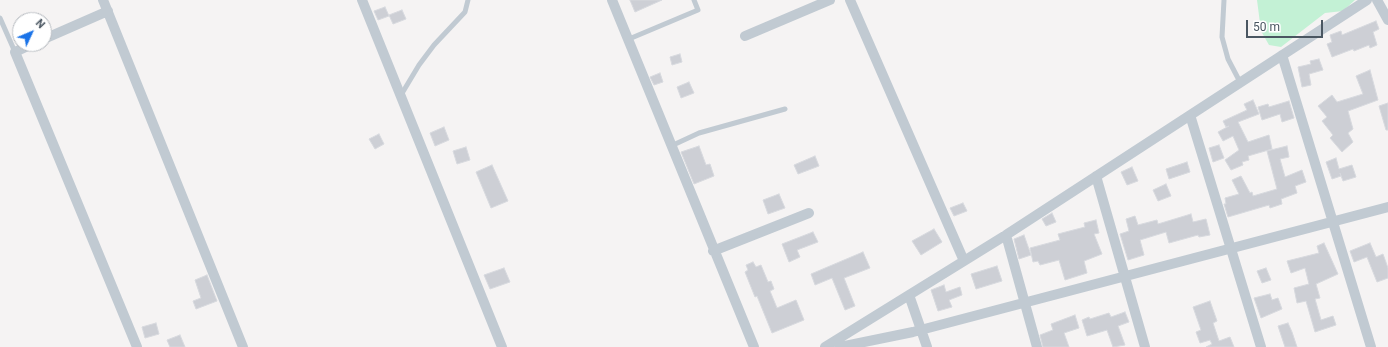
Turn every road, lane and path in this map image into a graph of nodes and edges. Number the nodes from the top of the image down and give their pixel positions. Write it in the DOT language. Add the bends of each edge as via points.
graph roads {
  1 [pos="103,0"];
  2 [pos="362,0"];
  3 [pos="468,0"];
  4 [pos="612,0"];
  5 [pos="694,0"];
  6 [pos="830,0"];
  7 [pos="850,0"];
  8 [pos="1224,0"];
  9 [pos="1367,0"];
  10 [pos="1377,0"];
  11 [pos="108,11"];
  12 [pos="0,18"];
  13 [pos="1388,20"];
  14 [pos="52,36"];
  15 [pos="745,36"];
  16 [pos="629,39"];
  17 [pos="12,45"];
  18 [pos="15,52"];
  19 [pos="1282,55"];
  20 [pos="1240,82"];
  21 [pos="400,96"];
  22 [pos="785,109"];
  23 [pos="1190,115"];
  24 [pos="671,146"];
  25 [pos="1096,176"];
  26 [pos="1388,207"];
  27 [pos="808,213"];
  28 [pos="1333,221"];
  29 [pos="1006,234"];
  30 [pos="1231,248"];
  31 [pos="713,251"];
  32 [pos="964,261"];
  33 [pos="1125,276"];
  34 [pos="909,295"];
  35 [pos="1025,302"];
  36 [pos="922,330"];
  37 [pos="137,347"];
  38 [pos="243,347"];
  39 [pos="502,347"];
  40 [pos="754,347"];
  41 [pos="825,347"];
  42 [pos="840,347"];
  43 [pos="927,347"];
  44 [pos="1037,347"];
  45 [pos="1145,347"];
  46 [pos="1261,347"];
  47 [pos="1371,347"];
  1 -- 11 [label="street"];
  2 -- 21 [label="street"];
  3 -- 21 [label="lane" via="465,12 434,45"];
  4 -- 16 [label="street"];
  5 -- 16 [label="lane" via="698,10"];
  6 -- 15 [label="street"];
  7 -- 32 [label="street"];
  8 -- 20 [label="lane" via="1222,37 1228,59"];
  9 -- 19 [label="street"];
  10 -- 13 [label="street"];
  11 -- 14 [label="street"];
  11 -- 38 [label="street"];
  12 -- 17 [label="lane"];
  16 -- 24 [label="street"];
  18 -- 37 [label="street"];
  19 -- 20 [label="street"];
  19 -- 28 [label="street"];
  20 -- 23 [label="street"];
  21 -- 39 [label="street"];
  22 -- 24 [label="lane" via="699,133"];
  23 -- 25 [label="street"];
  23 -- 30 [label="street"];
  24 -- 31 [label="street"];
  25 -- 29 [label="street"];
  25 -- 33 [label="street"];
  26 -- 28 [label="street"];
  27 -- 31 [label="street"];
  28 -- 30 [label="street"];
  28 -- 47 [label="street"];
  29 -- 32 [label="street"];
  29 -- 35 [label="street"];
  30 -- 33 [label="street"];
  30 -- 46 [label="street"];
  31 -- 40 [label="street"];
  32 -- 34 [label="street"];
  33 -- 35 [label="street"];
  33 -- 45 [label="street"];
  34 -- 36 [label="street"];
  34 -- 41 [label="street"];
  35 -- 36 [label="street"];
  35 -- 44 [label="street"];
  36 -- 42 [label="street"];
  36 -- 43 [label="street"];
}
